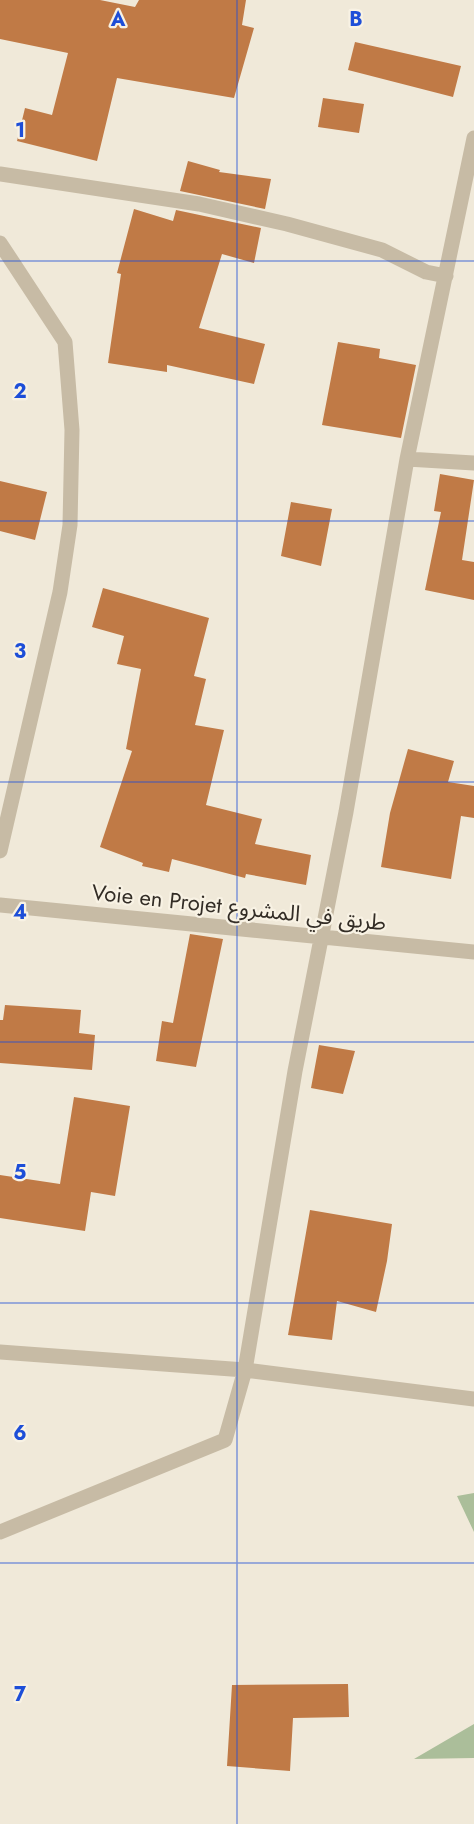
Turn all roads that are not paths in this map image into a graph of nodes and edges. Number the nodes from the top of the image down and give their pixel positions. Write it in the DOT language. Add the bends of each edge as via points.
graph roads {
  1 [pos="474,138"];
  2 [pos="0,174"];
  3 [pos="0,243"];
  4 [pos="446,276"];
  5 [pos="406,459"];
  6 [pos="474,463"];
  7 [pos="0,852"];
  8 [pos="0,905"];
  9 [pos="321,939"];
  10 [pos="474,952"];
  11 [pos="0,1352"];
  12 [pos="244,1370"];
  13 [pos="474,1399"];
  14 [pos="0,1533"];
  1 -- 4 [label="street"];
  2 -- 4 [label="street" via="199,204 287,224 382,250 426,272"];
  3 -- 7 [label="street" via="65,342 72,430 70,525 60,592"];
  4 -- 5 [label="street"];
  5 -- 6 [label="street"];
  5 -- 9 [label="street"];
  8 -- 9 [label="street, Voie en Projet طريق في المشروع"];
  9 -- 10 [label="street, Voie en Projet طريق في المشروع"];
  9 -- 12 [label="street"];
  11 -- 12 [label="street"];
  12 -- 13 [label="street"];
  12 -- 14 [label="street" via="225,1440"];
}
